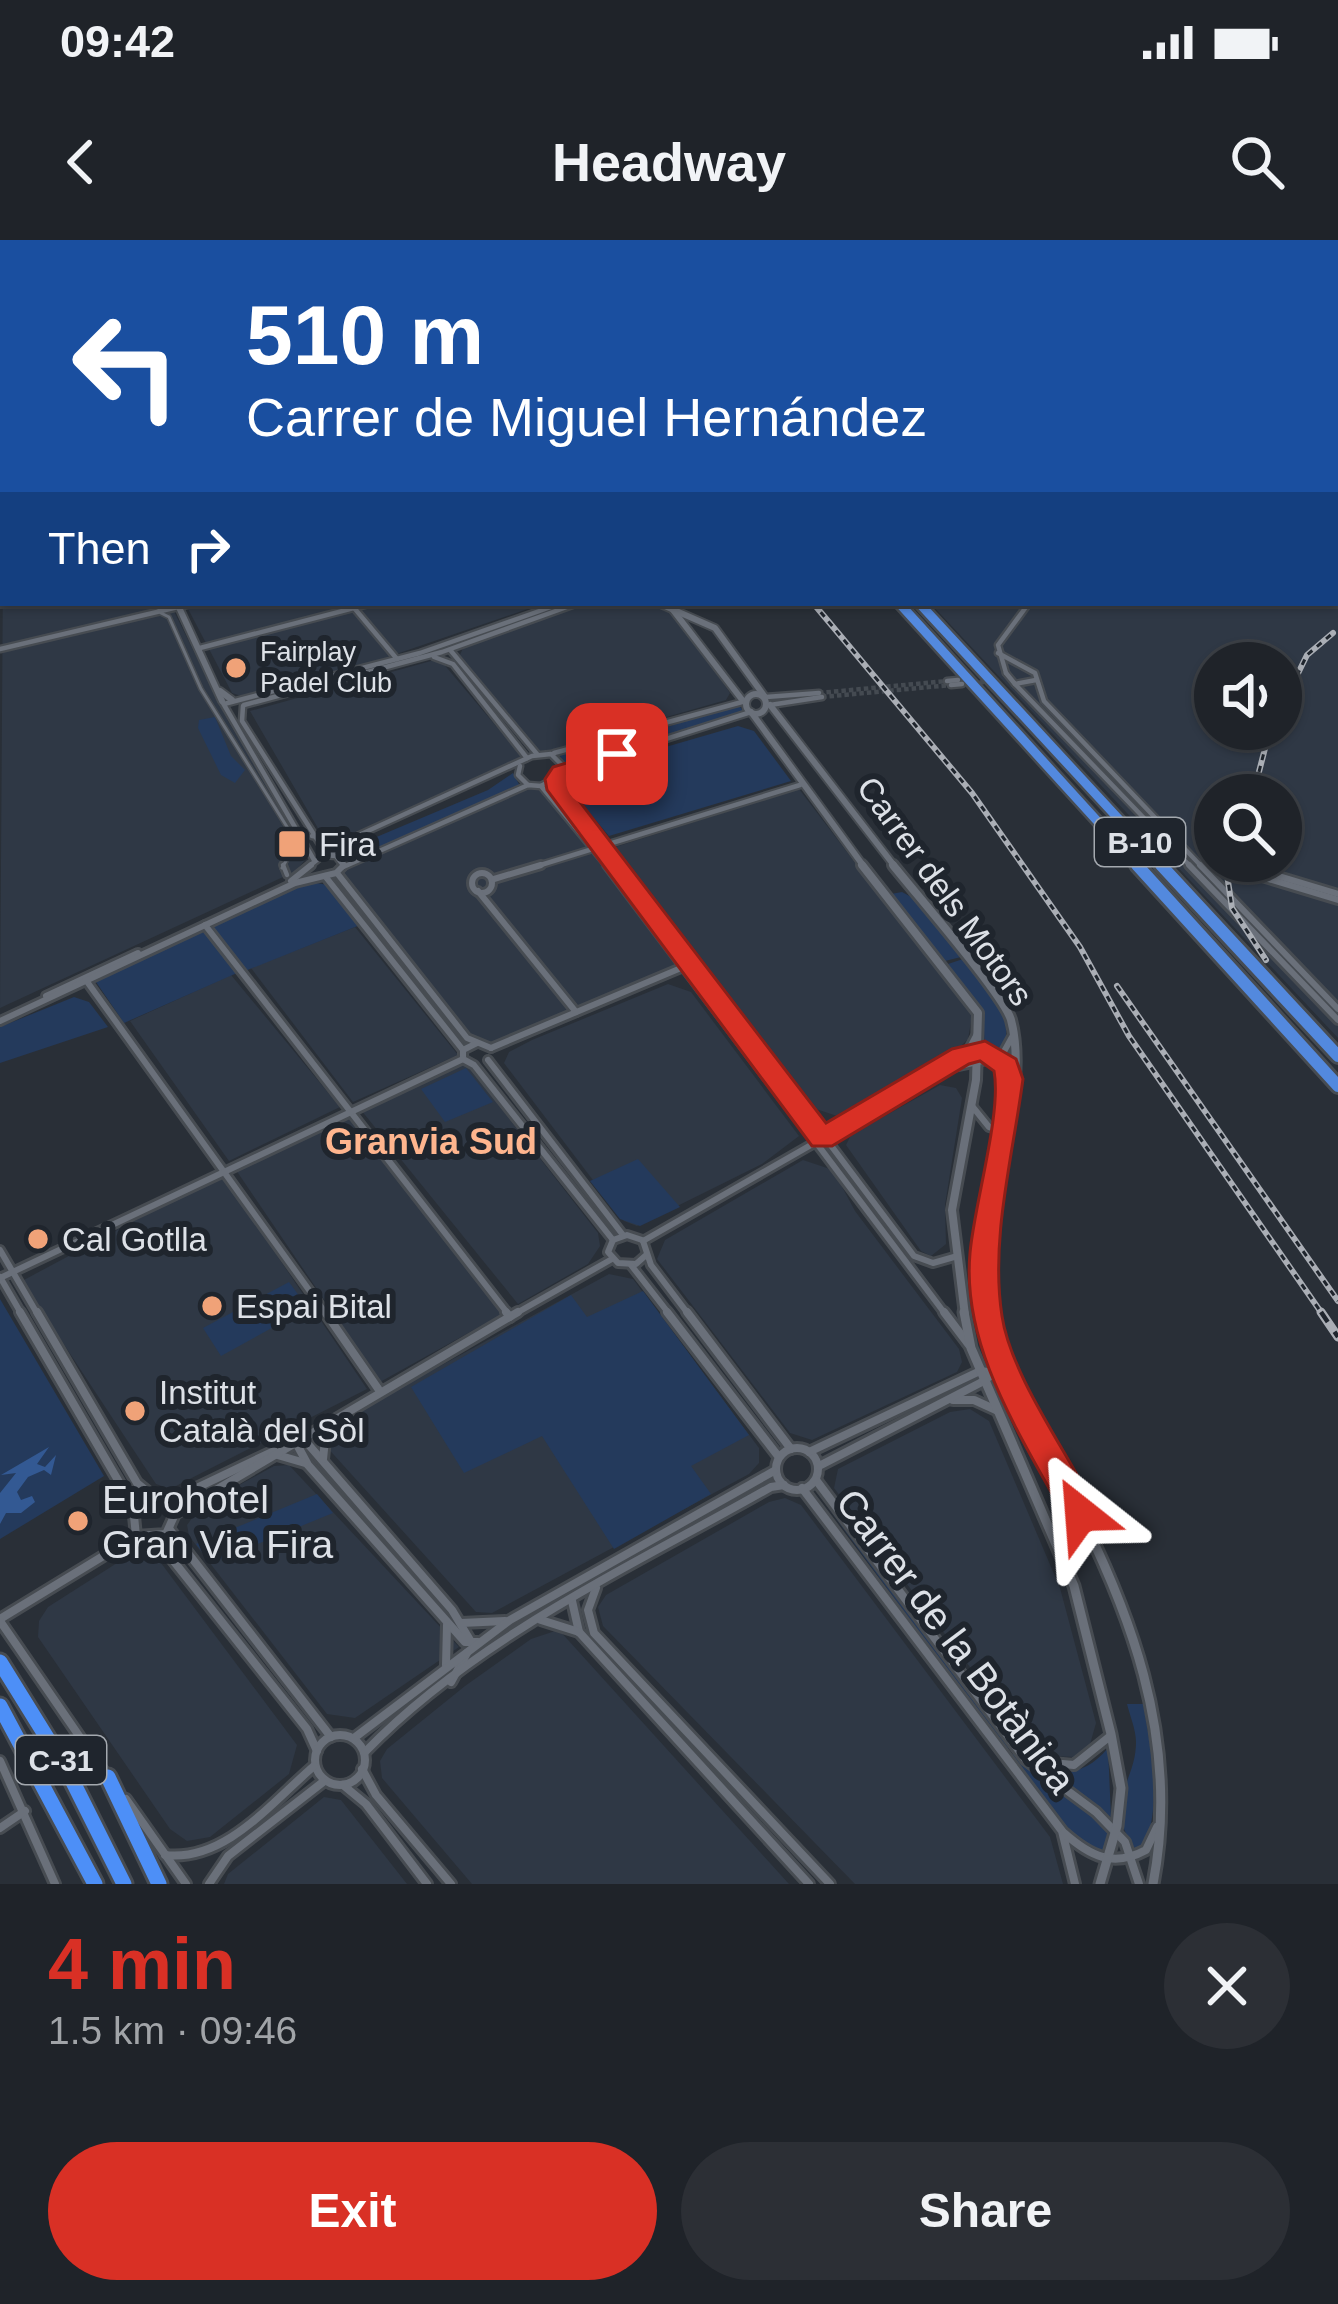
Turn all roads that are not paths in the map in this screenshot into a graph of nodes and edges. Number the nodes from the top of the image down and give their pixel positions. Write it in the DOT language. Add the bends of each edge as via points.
graph roads {
  1 [pos="174,606"];
  2 [pos="179,606"];
  3 [pos="352,606"];
  4 [pos="555,606"];
  5 [pos="570,606"];
  6 [pos="665,606"];
  7 [pos="901,606"];
  8 [pos="922,606"];
  9 [pos="1027,606"];
  10 [pos="672,609"];
  11 [pos="159,610"];
  12 [pos="200,648"];
  13 [pos="453,648"];
  14 [pos="0,649"];
  15 [pos="998,653"];
  16 [pos="422,655"];
  17 [pos="397,659"];
  18 [pos="455,661"];
  19 [pos="1023,668"];
  20 [pos="1006,673"];
  21 [pos="1036,680"];
  22 [pos="960,682"];
  23 [pos="949,683"];
  24 [pos="1014,683"];
  25 [pos="732,691"];
  26 [pos="820,695"];
  27 [pos="742,701"];
  28 [pos="768,701"];
  29 [pos="231,703"];
  30 [pos="717,707"];
  31 [pos="751,712"];
  32 [pos="537,754"];
  33 [pos="550,754"];
  34 [pos="527,758"];
  35 [pos="520,766"];
  36 [pos="559,776"];
  37 [pos="528,785"];
  38 [pos="800,785"];
  39 [pos="541,786"];
  40 [pos="312,836"];
  41 [pos="350,840"];
  42 [pos="598,847"];
  43 [pos="328,855"];
  44 [pos="312,863"];
  45 [pos="344,865"];
  46 [pos="336,873"];
  47 [pos="625,874"];
  48 [pos="287,875"];
  49 [pos="322,875"];
  50 [pos="615,877"];
  51 [pos="494,879"];
  52 [pos="1285,882"];
  53 [pos="1294,882"];
  54 [pos="636,889"];
  55 [pos="478,891"];
  56 [pos="626,892"];
  57 [pos="1338,897"];
  58 [pos="205,926"];
  59 [pos="686,966"];
  60 [pos="87,982"];
  61 [pos="1338,1009"];
  62 [pos="576,1012"];
  63 [pos="0,1019"];
  64 [pos="1338,1020"];
  65 [pos="981,1025"];
  66 [pos="1012,1037"];
  67 [pos="478,1043"];
  68 [pos="490,1048"];
  69 [pos="463,1049"];
  70 [pos="979,1051"];
  71 [pos="962,1056"];
  72 [pos="1338,1056"];
  73 [pos="1000,1057"];
  74 [pos="463,1060"];
  75 [pos="488,1060"];
  76 [pos="977,1063"];
  77 [pos="474,1065"];
  78 [pos="942,1070"];
  79 [pos="1010,1079"];
  80 [pos="1338,1086"];
  81 [pos="972,1106"];
  82 [pos="348,1110"];
  83 [pos="1003,1131"];
  84 [pos="819,1141"];
  85 [pos="226,1169"];
  86 [pos="623,1235"];
  87 [pos="613,1240"];
  88 [pos="643,1241"];
  89 [pos="0,1250"];
  90 [pos="645,1256"];
  91 [pos="954,1257"];
  92 [pos="612,1259"];
  93 [pos="632,1265"];
  94 [pos="13,1273"];
  95 [pos="0,1278"];
  96 [pos="510,1317"];
  97 [pos="971,1348"];
  98 [pos="999,1357"];
  99 [pos="995,1373"];
  100 [pos="982,1376"];
  101 [pos="379,1390"];
  102 [pos="1018,1397"];
  103 [pos="950,1400"];
  104 [pos="996,1410"];
  105 [pos="327,1420"];
  106 [pos="298,1438"];
  107 [pos="791,1449"];
  108 [pos="274,1452"];
  109 [pos="809,1452"];
  110 [pos="778,1456"];
  111 [pos="324,1462"];
  112 [pos="308,1465"];
  113 [pos="819,1466"];
  114 [pos="774,1471"];
  115 [pos="816,1480"];
  116 [pos="784,1485"];
  117 [pos="802,1488"];
  118 [pos="162,1502"];
  119 [pos="176,1514"];
  120 [pos="135,1516"];
  121 [pos="170,1530"];
  122 [pos="136,1535"];
  123 [pos="156,1539"];
  124 [pos="600,1578"];
  125 [pos="572,1599"];
  126 [pos="537,1619"];
  127 [pos="0,1620"];
  128 [pos="510,1620"];
  129 [pos="446,1621"];
  130 [pos="461,1623"];
  131 [pos="580,1632"];
  132 [pos="516,1633"];
  133 [pos="473,1645"];
  134 [pos="0,1662"];
  135 [pos="445,1669"];
  136 [pos="451,1682"];
  137 [pos="0,1706"];
  138 [pos="1112,1734"];
  139 [pos="332,1737"];
  140 [pos="354,1738"];
  141 [pos="317,1751"];
  142 [pos="364,1752"];
  143 [pos="1026,1760"];
  144 [pos="0,1761"];
  145 [pos="314,1766"];
  146 [pos="362,1769"];
  147 [pos="108,1777"];
  148 [pos="323,1782"];
  149 [pos="343,1785"];
  150 [pos="1165,1810"];
  151 [pos="25,1811"];
  152 [pos="1118,1826"];
  153 [pos="0,1828"];
  154 [pos="1062,1831"];
  155 [pos="165,1855"];
  156 [pos="1135,1857"];
  157 [pos="1109,1861"];
  158 [pos="56,1884"];
  159 [pos="94,1884"];
  160 [pos="124,1884"];
  161 [pos="159,1884"];
  162 [pos="186,1884"];
  163 [pos="209,1884"];
  164 [pos="427,1884"];
  165 [pos="451,1884"];
  166 [pos="809,1884"];
  167 [pos="830,1884"];
  168 [pos="1076,1884"];
  169 [pos="1100,1884"];
  170 [pos="1139,1884"];
  171 [pos="1153,1884"];
  1 -- 14 [label="street"];
  2 -- 12 [label="street"];
  3 -- 12 [label="street"];
  3 -- 17 [label="street"];
  4 -- 13 [label="street"];
  5 -- 13 [label="street"];
  6 -- 10 [label="street, Carrer dels Motors"];
  7 -- 80 [label="highway, B-10"];
  8 -- 72 [label="highway, B-10"];
  9 -- 15 [label="street"];
  10 -- 25 [label="street"];
  10 -- 28 [label="street, Carrer dels Motors" via="718,632"];
  11 -- 48 [label="street" via="289,830 295,844 282,867"];
  12 -- 29 [label="street"];
  13 -- 16 [label="street"];
  13 -- 16 [label="street"];
  13 -- 18 [label="street"];
  13 -- 18 [label="street"];
  15 -- 19 [label="street"];
  15 -- 20 [label="street"];
  16 -- 17 [label="street"];
  16 -- 18 [label="street"];
  16 -- 29 [label="street"];
  17 -- 29 [label="street"];
  18 -- 32 [label="street"];
  18 -- 34 [label="street"];
  19 -- 20 [label="street"];
  19 -- 21 [label="street"];
  20 -- 24 [label="street"];
  20 -- 24 [label="street" via="997,679"];
  21 -- 24 [label="street"];
  21 -- 61 [label="street" via="1041,698"];
  22 -- 23 [label="street"];
  24 -- 64 [label="street"];
  25 -- 27 [label="street"];
  25 -- 30 [label="street"];
  26 -- 28 [label="street"];
  27 -- 28 [label="street"];
  27 -- 30 [label="street"];
  27 -- 31 [label="street, Carrer dels Motors"];
  28 -- 31 [label="street"];
  28 -- 66 [label="street, Carrer dels Motors" via="1010,1016"];
  29 -- 40 [label="street"];
  29 -- 44 [label="street"];
  30 -- 33 [label="street"];
  31 -- 36 [label="street"];
  31 -- 38 [label="street, Carrer dels Motors"];
  32 -- 33 [label="street"];
  32 -- 34 [label="street"];
  33 -- 36 [label="street"];
  34 -- 35 [label="street"];
  35 -- 37 [label="street"];
  35 -- 41 [label="street"];
  36 -- 39 [label="street"];
  36 -- 42 [label="street"];
  37 -- 39 [label="street"];
  37 -- 45 [label="street"];
  38 -- 42 [label="street"];
  38 -- 65 [label="street, Carrer dels Motors" via="955,980"];
  39 -- 42 [label="street"];
  40 -- 41 [label="street"];
  40 -- 43 [label="street"];
  41 -- 43 [label="street"];
  42 -- 47 [label="street"];
  42 -- 50 [label="street"];
  42 -- 51 [label="street"];
  43 -- 44 [label="street"];
  43 -- 45 [label="street"];
  44 -- 49 [label="street"];
  44 -- 63 [label="street" via="298,878"];
  45 -- 46 [label="street"];
  46 -- 49 [label="street"];
  46 -- 67 [label="street"];
  47 -- 50 [label="street"];
  47 -- 54 [label="street"];
  49 -- 58 [label="street"];
  49 -- 69 [label="street"];
  50 -- 56 [label="street"];
  51 -- 55 [label="street"];
  51 -- 55 [label="street" via="472,878"];
  52 -- 57 [label="street"];
  53 -- 57 [label="street"];
  54 -- 56 [label="street"];
  54 -- 59 [label="street"];
  55 -- 62 [label="street"];
  56 -- 59 [label="street"];
  58 -- 60 [label="street"];
  58 -- 82 [label="street"];
  59 -- 62 [label="street"];
  59 -- 84 [label="street"];
  60 -- 63 [label="street"];
  60 -- 85 [label="street"];
  62 -- 68 [label="street"];
  65 -- 70 [label="street, Carrer dels Motors"];
  65 -- 71 [label="street"];
  66 -- 73 [label="street"];
  66 -- 79 [label="street, Carrer dels Motors"];
  67 -- 68 [label="street"];
  67 -- 69 [label="street"];
  68 -- 75 [label="street"];
  69 -- 74 [label="street"];
  70 -- 71 [label="street"];
  70 -- 73 [label="street"];
  70 -- 76 [label="street, Carrer dels Motors"];
  71 -- 78 [label="street"];
  73 -- 76 [label="street"];
  73 -- 79 [label="street"];
  74 -- 77 [label="street"];
  74 -- 82 [label="street"];
  75 -- 77 [label="street"];
  75 -- 86 [label="street"];
  76 -- 78 [label="street"];
  76 -- 81 [label="street, Carrer dels Motors"];
  77 -- 87 [label="street"];
  78 -- 84 [label="street"];
  79 -- 83 [label="street, Carrer dels Motors"];
  81 -- 83 [label="street"];
  81 -- 91 [label="street, Carrer dels Motors" via="955,1191"];
  82 -- 85 [label="street"];
  82 -- 96 [label="street"];
  83 -- 98 [label="street, Carrer dels Motors" via="982,1292"];
  84 -- 88 [label="street"];
  84 -- 91 [label="street" via="914,1256 932,1263"];
  84 -- 97 [label="street"];
  85 -- 94 [label="street"];
  85 -- 101 [label="street"];
  86 -- 87 [label="street"];
  86 -- 88 [label="street"];
  87 -- 92 [label="street"];
  88 -- 90 [label="street"];
  89 -- 94 [label="street"];
  90 -- 93 [label="street"];
  90 -- 107 [label="street"];
  91 -- 97 [label="street, Carrer dels Motors"];
  92 -- 93 [label="street"];
  92 -- 96 [label="street"];
  93 -- 110 [label="street"];
  94 -- 95 [label="street"];
  94 -- 118 [label="street" via="137,1484"];
  95 -- 120 [label="street"];
  96 -- 101 [label="street"];
  97 -- 100 [label="street, Carrer dels Motors"];
  98 -- 99 [label="street"];
  98 -- 102 [label="street, Carrer dels Motors"];
  99 -- 100 [label="street"];
  99 -- 102 [label="street"];
  100 -- 103 [label="street"];
  100 -- 104 [label="street, Carrer dels Motors"];
  100 -- 109 [label="street"];
  101 -- 105 [label="street"];
  102 -- 150 [label="street, Carrer dels Motors" via="1114,1580 1149,1701"];
  103 -- 104 [label="street"];
  103 -- 113 [label="street"];
  104 -- 138 [label="street, Carrer dels Motors" via="1074,1586"];
  105 -- 106 [label="street"];
  105 -- 111 [label="street"];
  106 -- 108 [label="street"];
  106 -- 111 [label="street"];
  106 -- 112 [label="street"];
  107 -- 109 [label="street"];
  107 -- 110 [label="street"];
  108 -- 112 [label="street"];
  108 -- 118 [label="street"];
  108 -- 119 [label="street"];
  109 -- 113 [label="street"];
  110 -- 114 [label="street"];
  111 -- 130 [label="street"];
  112 -- 129 [label="street"];
  113 -- 115 [label="street"];
  114 -- 116 [label="street"];
  114 -- 124 [label="street"];
  115 -- 117 [label="street"];
  115 -- 143 [label="street, Carrer de la Botànica"];
  116 -- 117 [label="street"];
  116 -- 124 [label="street"];
  117 -- 154 [label="street, Carrer de la Botànica"];
  118 -- 119 [label="street"];
  118 -- 120 [label="street"];
  119 -- 121 [label="street"];
  120 -- 122 [label="street"];
  121 -- 123 [label="street"];
  121 -- 139 [label="street"];
  122 -- 123 [label="street"];
  122 -- 127 [label="street"];
  123 -- 141 [label="street"];
  124 -- 125 [label="street"];
  124 -- 128 [label="street"];
  124 -- 167 [label="street" via="588,1610 594,1633"];
  125 -- 126 [label="street"];
  125 -- 131 [label="street"];
  126 -- 131 [label="street"];
  126 -- 132 [label="street"];
  127 -- 147 [label="street"];
  128 -- 130 [label="street"];
  128 -- 133 [label="street"];
  129 -- 133 [label="street"];
  129 -- 135 [label="street"];
  130 -- 133 [label="street"];
  131 -- 166 [label="street"];
  132 -- 133 [label="street"];
  132 -- 136 [label="street"];
  133 -- 135 [label="street"];
  133 -- 136 [label="street"];
  134 -- 160 [label="highway, C-31"];
  135 -- 140 [label="street"];
  136 -- 142 [label="street"];
  137 -- 159 [label="highway, C-31"];
  138 -- 143 [label="street, Carrer de la Botànica" via="1080,1766"];
  138 -- 152 [label="street, Carrer dels Motors"];
  139 -- 140 [label="street"];
  139 -- 141 [label="street"];
  140 -- 142 [label="street"];
  141 -- 145 [label="street"];
  142 -- 146 [label="street"];
  143 -- 152 [label="street, Carrer de la Botànica"];
  144 -- 151 [label="street"];
  145 -- 148 [label="street"];
  145 -- 155 [label="street" via="215,1850"];
  146 -- 149 [label="street"];
  146 -- 165 [label="street"];
  147 -- 155 [label="street"];
  147 -- 161 [label="highway"];
  148 -- 149 [label="street"];
  148 -- 163 [label="street" via="228,1856"];
  149 -- 164 [label="street"];
  150 -- 156 [label="street"];
  150 -- 171 [label="street, Carrer dels Motors"];
  151 -- 153 [label="street"];
  151 -- 158 [label="street"];
  152 -- 156 [label="street, Carrer de la Botànica"];
  152 -- 157 [label="street, Carrer dels Motors"];
  154 -- 157 [label="street, Carrer de la Botànica"];
  154 -- 168 [label="street, Carrer de la Botànica"];
  155 -- 162 [label="street"];
  156 -- 157 [label="street"];
  156 -- 170 [label="street, Carrer de la Botànica"];
  157 -- 169 [label="street, Carrer dels Motors"];
}
